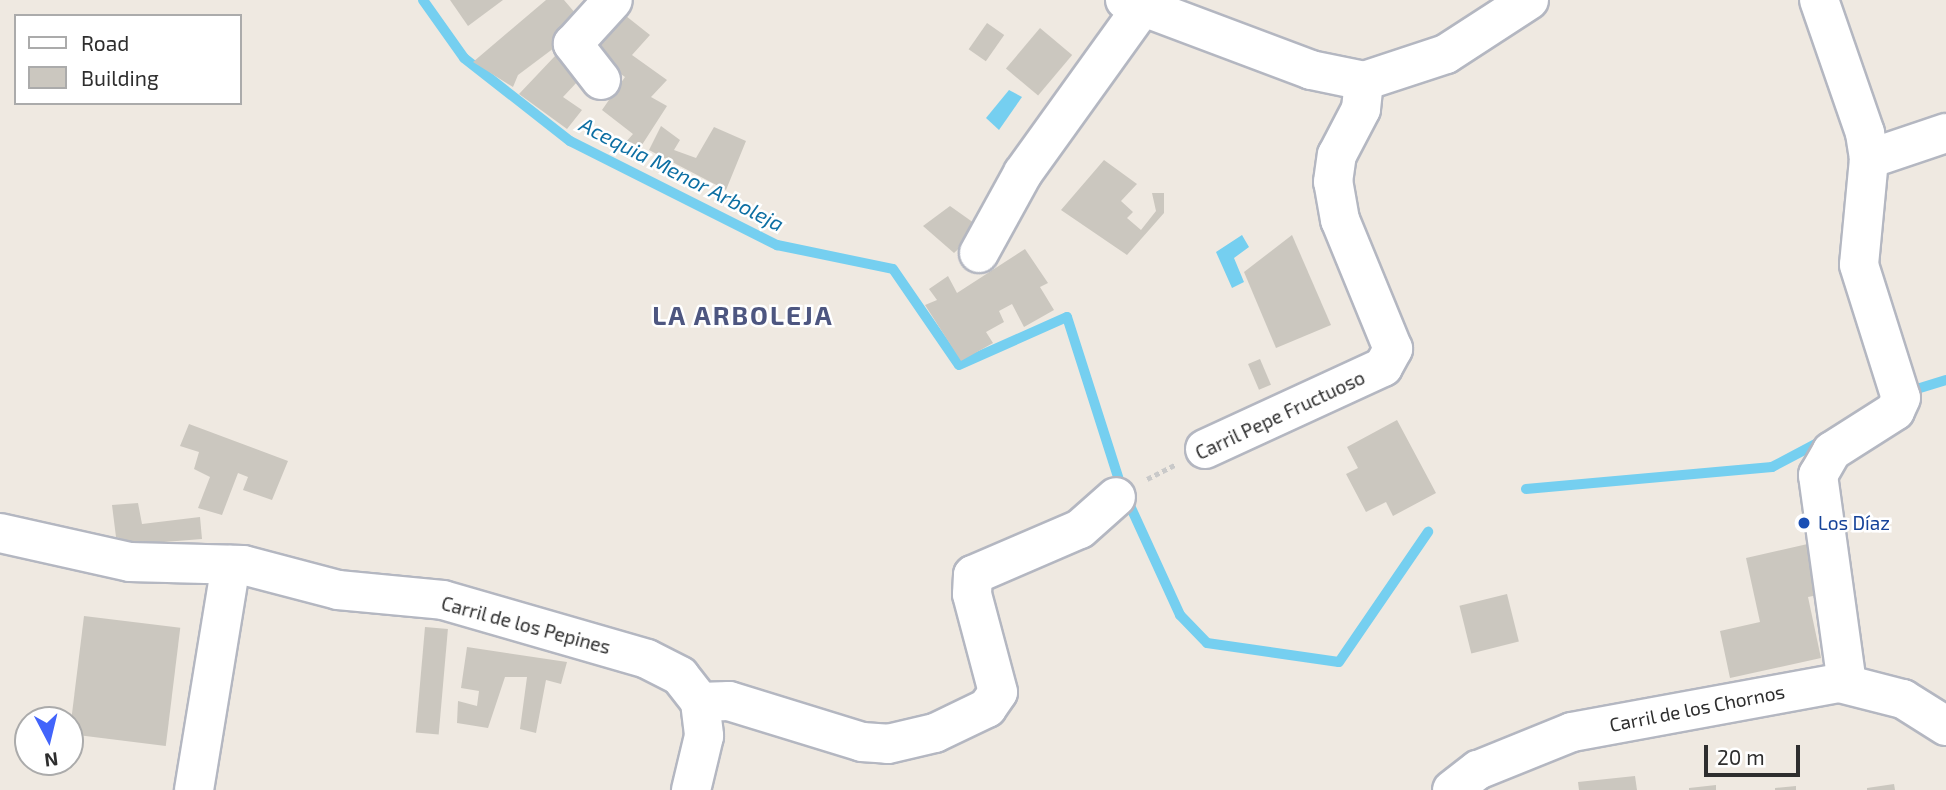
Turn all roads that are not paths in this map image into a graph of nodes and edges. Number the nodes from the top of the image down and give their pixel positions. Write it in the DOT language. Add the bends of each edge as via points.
graph roads {
  1 [pos="613,0"];
  2 [pos="1529,0"];
  3 [pos="1819,0"];
  4 [pos="1133,4"];
  5 [pos="601,80"];
  6 [pos="1364,81"];
  7 [pos="1946,132"];
  8 [pos="1869,159"];
  9 [pos="979,253"];
  10 [pos="1205,449"];
  11 [pos="1128,490"];
  12 [pos="0,533"];
  13 [pos="0,551"];
  14 [pos="80,551"];
  15 [pos="231,565"];
  16 [pos="1847,683"];
  17 [pos="700,702"];
  18 [pos="1946,726"];
  19 [pos="194,790"];
  20 [pos="691,790"];
  21 [pos="1452,790"];
  1 -- 5 [label="street" via="573,44"];
  2 -- 6 [label="street" via="1446,54"];
  3 -- 8 [label="street"];
  4 -- 6 [label="street" via="1311,70"];
  4 -- 9 [label="street" via="1023,173"];
  6 -- 10 [label="street, Carril Pepe Fructuoso" via="1361,109 1337,155 1333,182 1340,220 1393,349 1383,367"];
  7 -- 8 [label="street"];
  8 -- 16 [label="street" via="1859,265 1901,397 1895,411 1832,451 1818,475"];
  11 -- 17 [label="street" via="1080,529 973,575 972,594 998,692 987,708 935,733 888,744 835,735 729,701"];
  12 -- 14 [label="street, Carril de los Pepines"];
  13 -- 14 [label="street, Carril de los Pepines"];
  14 -- 15 [label="street, Carril de los Pepines" via="142,563"];
  15 -- 17 [label="street, Carril de los Pepines" via="338,590 473,607 648,659 680,676"];
  15 -- 19 [label="street"];
  16 -- 18 [label="street, Carril de los Chornos" via="1903,699"];
  16 -- 21 [label="street, Carril de los Chornos" via="1572,732 1478,770"];
  17 -- 20 [label="street" via="704,737"];
}
